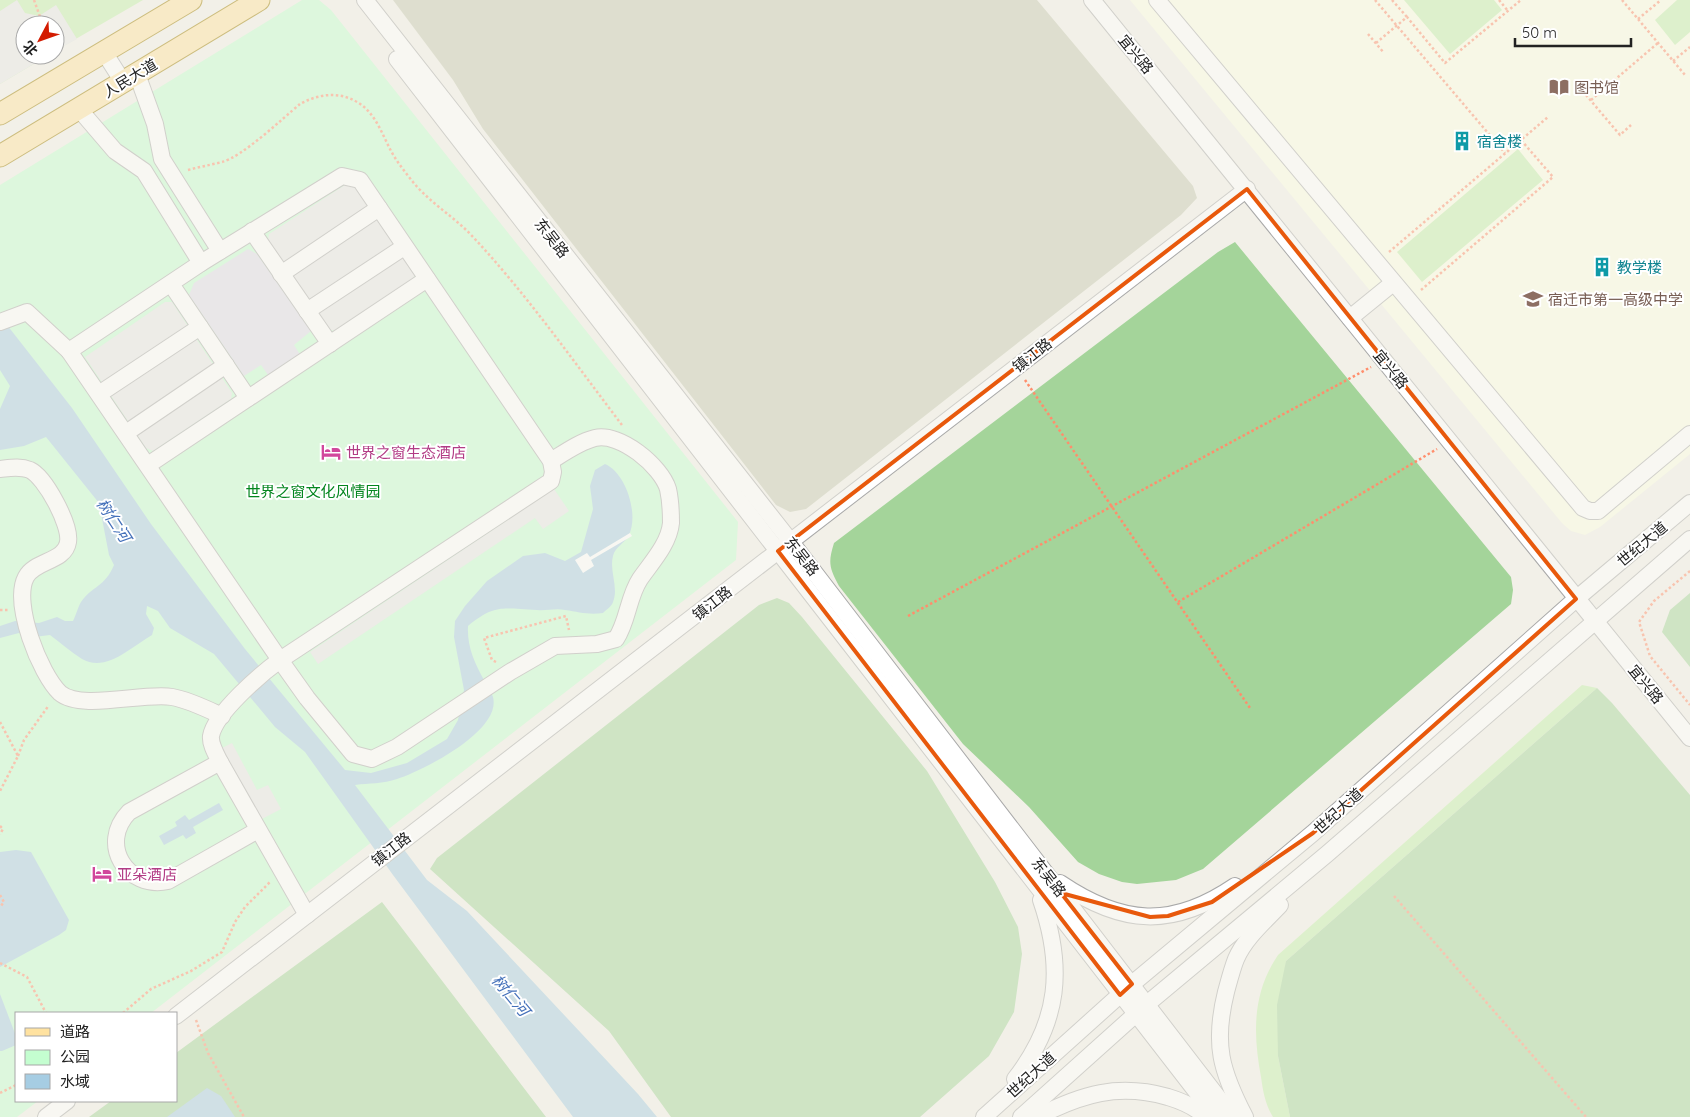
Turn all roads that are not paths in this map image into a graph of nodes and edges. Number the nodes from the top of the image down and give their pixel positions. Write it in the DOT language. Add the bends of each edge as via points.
graph roads {
  1 [pos="191,0"];
  2 [pos="259,0"];
  3 [pos="351,0"];
  4 [pos="365,0"];
  5 [pos="1092,0"];
  6 [pos="1157,0"];
  7 [pos="104,52"];
  8 [pos="130,78"];
  9 [pos="79,108"];
  10 [pos="0,114"];
  11 [pos="0,156"];
  12 [pos="1247,189"];
  13 [pos="379,208"];
  14 [pos="252,231"];
  15 [pos="404,247"];
  16 [pos="220,251"];
  17 [pos="201,263"];
  18 [pos="281,274"];
  19 [pos="427,279"];
  20 [pos="1393,283"];
  21 [pos="171,284"];
  22 [pos="307,311"];
  23 [pos="1350,318"];
  24 [pos="4,320"];
  25 [pos="200,327"];
  26 [pos="330,344"];
  27 [pos="70,351"];
  28 [pos="226,365"];
  29 [pos="99,394"];
  30 [pos="248,398"];
  31 [pos="126,433"];
  32 [pos="1690,434"];
  33 [pos="551,461"];
  34 [pos="148,465"];
  35 [pos="0,470"];
  36 [pos="1690,503"];
  37 [pos="1690,539"];
  38 [pos="784,546"];
  39 [pos="1576,599"];
  40 [pos="1593,620"];
  41 [pos="275,664"];
  42 [pos="226,711"];
  43 [pos="1690,738"];
  44 [pos="220,762"];
  45 [pos="258,830"];
  46 [pos="1314,833"];
  47 [pos="1327,854"];
  48 [pos="1042,881"];
  49 [pos="307,915"];
  50 [pos="1126,990"];
  51 [pos="1142,1009"];
  52 [pos="178,1015"];
  53 [pos="66,1102"];
  54 [pos="987,1114"];
  55 [pos="46,1117"];
  56 [pos="1021,1117"];
  57 [pos="1037,1117"];
  58 [pos="1205,1117"];
  59 [pos="1216,1117"];
  60 [pos="1233,1117"];
  61 [pos="1245,1117"];
  1 -- 7 [label="main road"];
  2 -- 8 [label="main road, 人民大道"];
  3 -- 38 [label="street, 东吴路"];
  4 -- 38 [label="street, 东吴路"];
  5 -- 12 [label="street, 宜兴路"];
  6 -- 20 [label="street"];
  7 -- 8 [label="street"];
  7 -- 10 [label="main road"];
  8 -- 9 [label="main road, 人民大道"];
  8 -- 16 [label="street" via="155,124 162,159"];
  9 -- 11 [label="main road, 人民大道"];
  9 -- 17 [label="street" via="115,151 144,171"];
  12 -- 23 [label="street, 宜兴路"];
  12 -- 38 [label="street, 镇江路"];
  13 -- 14 [label="street" via="360,180 342,176"];
  13 -- 15 [label="street"];
  13 -- 18 [label="street"];
  14 -- 16 [label="street"];
  14 -- 18 [label="street"];
  15 -- 19 [label="street"];
  15 -- 22 [label="street"];
  16 -- 17 [label="street"];
  17 -- 21 [label="street"];
  18 -- 22 [label="street"];
  19 -- 26 [label="street"];
  19 -- 33 [label="street"];
  20 -- 23 [label="street"];
  20 -- 32 [label="street" via="1583,508 1598,510"];
  21 -- 25 [label="street"];
  21 -- 27 [label="street"];
  22 -- 26 [label="street"];
  23 -- 39 [label="street, 宜兴路"];
  24 -- 27 [label="street" via="27,312"];
  25 -- 28 [label="street"];
  25 -- 29 [label="street"];
  26 -- 30 [label="street"];
  27 -- 29 [label="street"];
  28 -- 30 [label="street"];
  28 -- 31 [label="street"];
  29 -- 31 [label="street"];
  30 -- 34 [label="street"];
  31 -- 34 [label="street"];
  33 -- 41 [label="street" via="551,481"];
  33 -- 41 [label="street" via="595,438 613,438 630,446 651,465 668,488 671,524 665,540 639,580 616,639 597,644 555,646 382,756 372,759 353,754"];
  34 -- 41 [label="street"];
  35 -- 42 [label="street" via="18,467 36,474 58,506 68,533 64,550 56,558 35,566 26,576 22,592 33,644 48,678 58,690 76,700 152,695 174,697"];
  36 -- 39 [label="street, 世纪大道"];
  37 -- 40 [label="street, 世纪大道"];
  38 -- 48 [label="street, 东吴路"];
  38 -- 49 [label="street, 镇江路"];
  39 -- 40 [label="street, 宜兴路"];
  39 -- 46 [label="street, 世纪大道"];
  40 -- 43 [label="street, 宜兴路"];
  40 -- 47 [label="street, 世纪大道"];
  41 -- 42 [label="street"];
  42 -- 44 [label="street" via="211,737"];
  44 -- 45 [label="street"];
  44 -- 45 [label="street" via="129,812 121,820 116,847 121,862 133,876 156,884 168,881"];
  45 -- 49 [label="street"];
  46 -- 48 [label="street" via="1212,902 1168,916 1150,917 1115,911"];
  46 -- 50 [label="street, 世纪大道"];
  47 -- 51 [label="street, 世纪大道"];
  47 -- 61 [label="street" via="1250,937 1236,958 1222,1011 1219,1037 1221,1059 1230,1088"];
  48 -- 50 [label="street, 东吴路"];
  48 -- 54 [label="street" via="1052,932 1054,990 1051,1012 1034,1053"];
  49 -- 52 [label="street, 镇江路"];
  50 -- 51 [label="street, 东吴路"];
  50 -- 54 [label="street, 世纪大道"];
  51 -- 56 [label="street, 世纪大道"];
  51 -- 59 [label="street, 东吴路"];
  51 -- 60 [label="street, 东吴路"];
  53 -- 55 [label="street"];
  57 -- 58 [label="street" via="1067,1102 1094,1093 1118,1090 1148,1092 1178,1100"];
}
